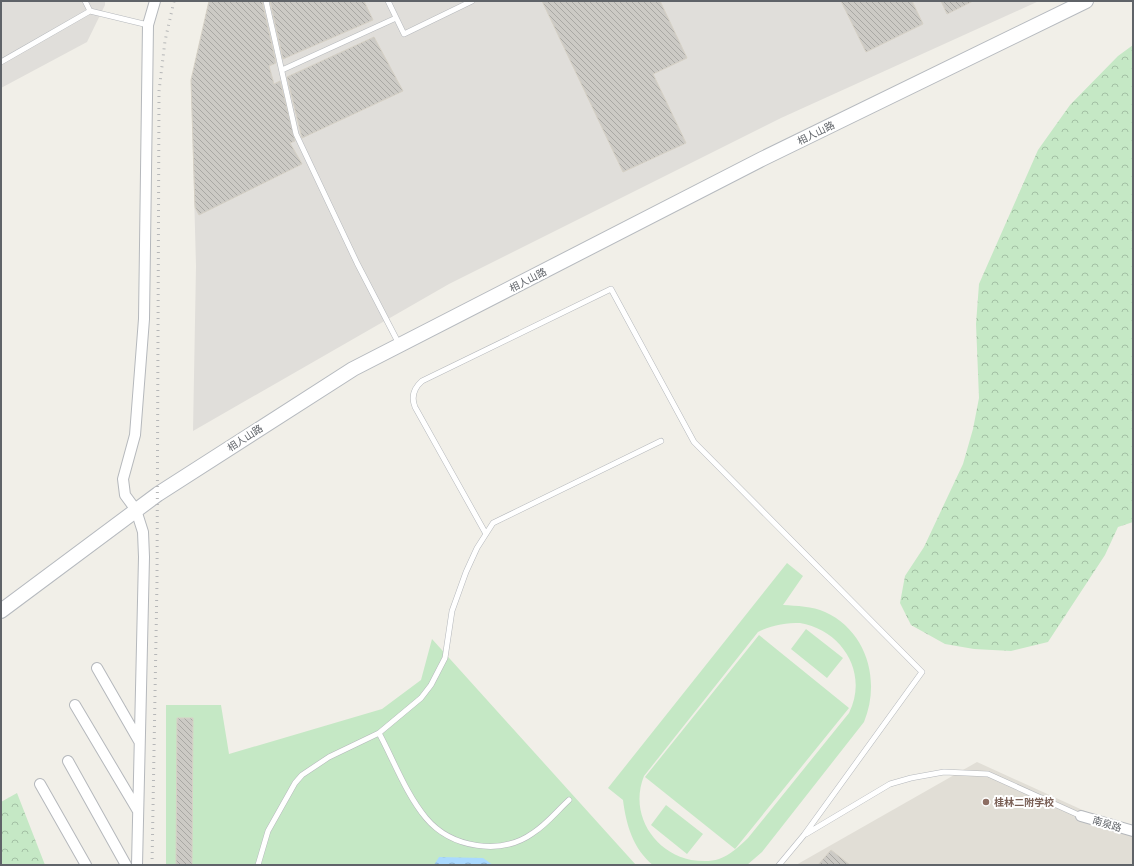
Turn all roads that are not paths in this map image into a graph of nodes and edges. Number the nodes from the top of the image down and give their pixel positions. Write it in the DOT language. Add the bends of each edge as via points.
graph roads {
  1 [pos="85,1"];
  2 [pos="155,1"];
  3 [pos="266,1"];
  4 [pos="388,1"];
  5 [pos="472,1"];
  6 [pos="1086,1"];
  7 [pos="90,11"];
  8 [pos="396,18"];
  9 [pos="148,25"];
  10 [pos="1,62"];
  11 [pos="282,70"];
  12 [pos="399,345"];
  13 [pos="661,441"];
  14 [pos="136,510"];
  15 [pos="486,534"];
  16 [pos="1,611"];
  17 [pos="97,668"];
  18 [pos="74,705"];
  19 [pos="379,733"];
  20 [pos="140,742"];
  21 [pos="68,761"];
  22 [pos="40,784"];
  23 [pos="569,800"];
  24 [pos="138,812"];
  25 [pos="1081,816"];
  26 [pos="1133,832"];
  27 [pos="804,835"];
  28 [pos="86,865"];
  29 [pos="126,865"];
  30 [pos="137,865"];
  31 [pos="258,865"];
  32 [pos="779,865"];
  1 -- 7 [label="lane"];
  2 -- 9 [label="street"];
  3 -- 11 [label="lane"];
  4 -- 8 [label="lane"];
  5 -- 8 [label="lane" via="404,34"];
  6 -- 12 [label="street, 相人山路" via="762,159"];
  7 -- 9 [label="lane"];
  7 -- 10 [label="lane"];
  8 -- 11 [label="lane"];
  9 -- 14 [label="street" via="144,319 135,435 123,479 125,495"];
  11 -- 12 [label="lane" via="296,134"];
  12 -- 14 [label="street, 相人山路" via="353,369"];
  13 -- 15 [label="lane" via="493,523"];
  14 -- 16 [label="street, 相人山路"];
  14 -- 20 [label="street" via="143,532 144,557"];
  15 -- 19 [label="lane" via="466,572 452,611 445,658 431,685 421,698"];
  15 -- 27 [label="lane" via="415,407 413,399 416,388 422,381 611,288 694,442 922,672"];
  17 -- 20 [label="street"];
  18 -- 24 [label="street"];
  19 -- 23 [label="lane" via="425,817 443,834 459,842 487,846 518,841 544,825"];
  19 -- 31 [label="lane" via="329,757 302,775 268,831"];
  20 -- 24 [label="street"];
  21 -- 29 [label="street"];
  22 -- 28 [label="street"];
  24 -- 30 [label="street"];
  25 -- 26 [label="street, 南泉路"];
  25 -- 27 [label="lane" via="988,774 944,772 890,784"];
  27 -- 32 [label="lane"];
}
